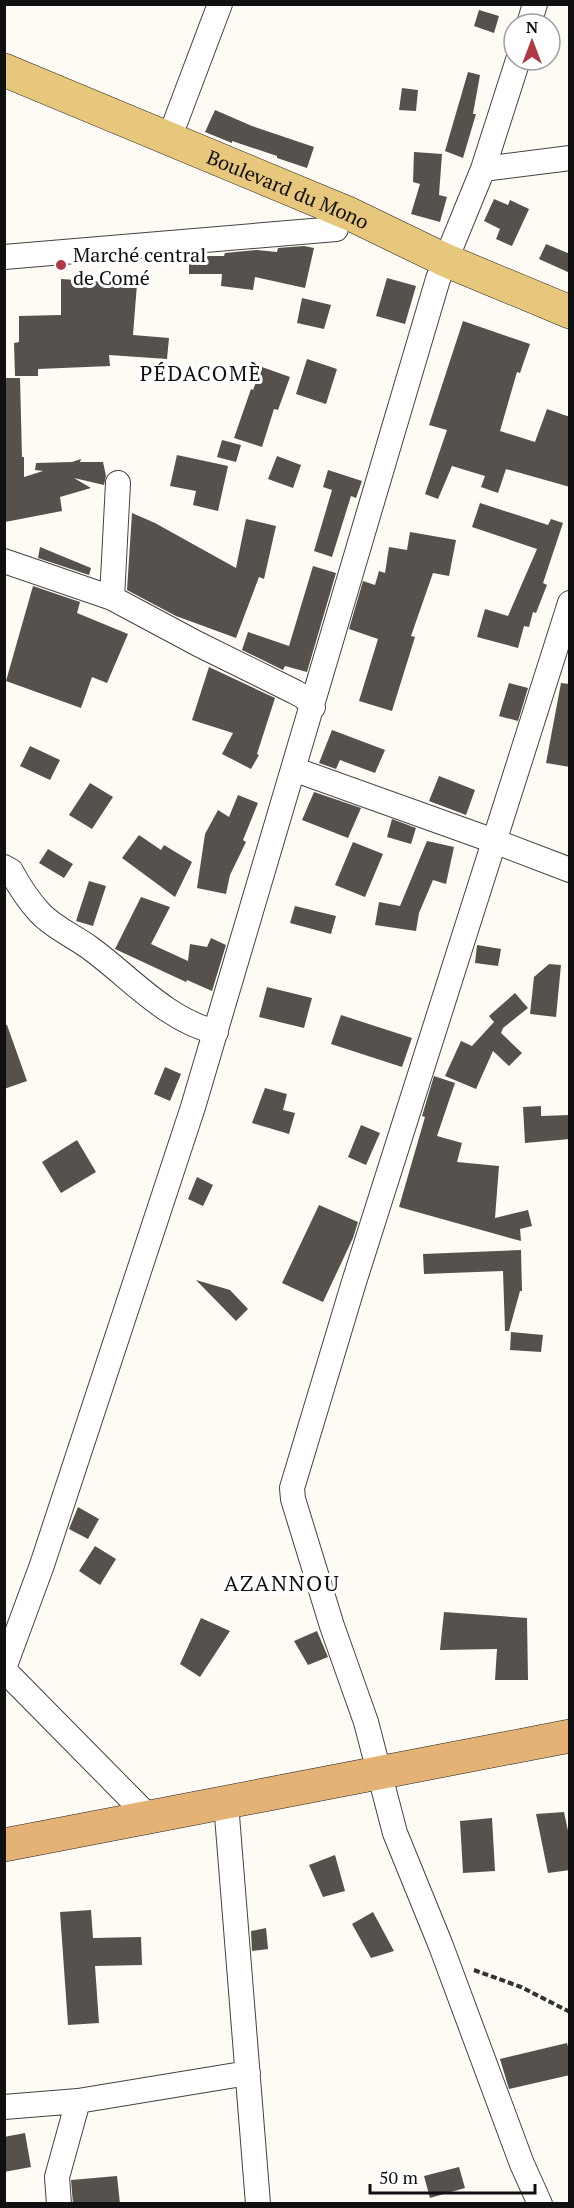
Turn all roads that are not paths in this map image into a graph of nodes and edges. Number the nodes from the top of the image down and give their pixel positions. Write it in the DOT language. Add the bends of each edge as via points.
graph roads {
  1 [pos="220,4"];
  2 [pos="4,70"];
  3 [pos="514,72"];
  4 [pos="4,90"];
  5 [pos="169,139"];
  6 [pos="570,158"];
  7 [pos="483,169"];
  8 [pos="336,229"];
  9 [pos="4,257"];
  10 [pos="442,269"];
  11 [pos="570,312"];
  12 [pos="570,332"];
  13 [pos="118,483"];
  14 [pos="4,561"];
  15 [pos="112,598"];
  16 [pos="570,603"];
  17 [pos="313,706"];
  18 [pos="293,770"];
  19 [pos="494,841"];
  20 [pos="4,867"];
  21 [pos="570,870"];
  22 [pos="216,1032"];
  23 [pos="4,1669"];
  24 [pos="570,1736"];
  25 [pos="380,1773"];
  26 [pos="226,1803"];
  27 [pos="148,1816"];
  28 [pos="4,1845"];
  29 [pos="248,2073"];
  30 [pos="78,2101"];
  31 [pos="4,2107"];
  32 [pos="59,2204"];
  33 [pos="258,2204"];
  34 [pos="540,2204"];
  1 -- 5 [label="street"];
  2 -- 5 [label="main road, Boulevard du Mono"];
  3 -- 7 [label="street"];
  4 -- 8 [label="main road, Boulevard du Mono"];
  5 -- 10 [label="main road, Boulevard du Mono" via="350,214"];
  6 -- 7 [label="street"];
  7 -- 10 [label="street"];
  8 -- 9 [label="street"];
  8 -- 10 [label="main road, Boulevard du Mono"];
  10 -- 11 [label="main road, Boulevard du Mono"];
  10 -- 12 [label="main road, Boulevard du Mono"];
  10 -- 17 [label="street"];
  13 -- 15 [label="street"];
  14 -- 15 [label="street"];
  15 -- 17 [label="street" via="295,692"];
  16 -- 19 [label="street"];
  17 -- 18 [label="street"];
  18 -- 19 [label="street"];
  18 -- 22 [label="street"];
  19 -- 21 [label="street"];
  19 -- 25 [label="street" via="292,1488"];
  20 -- 22 [label="street" via="40,914 177,1015 196,1027"];
  22 -- 23 [label="street"];
  23 -- 27 [label="street"];
  24 -- 25 [label="highway"];
  25 -- 26 [label="highway"];
  25 -- 34 [label="street" via="395,1833"];
  26 -- 27 [label="highway"];
  26 -- 29 [label="street"];
  27 -- 28 [label="highway"];
  29 -- 30 [label="street"];
  29 -- 33 [label="street"];
  30 -- 31 [label="street"];
  30 -- 32 [label="street" via="57,2177"];
}
